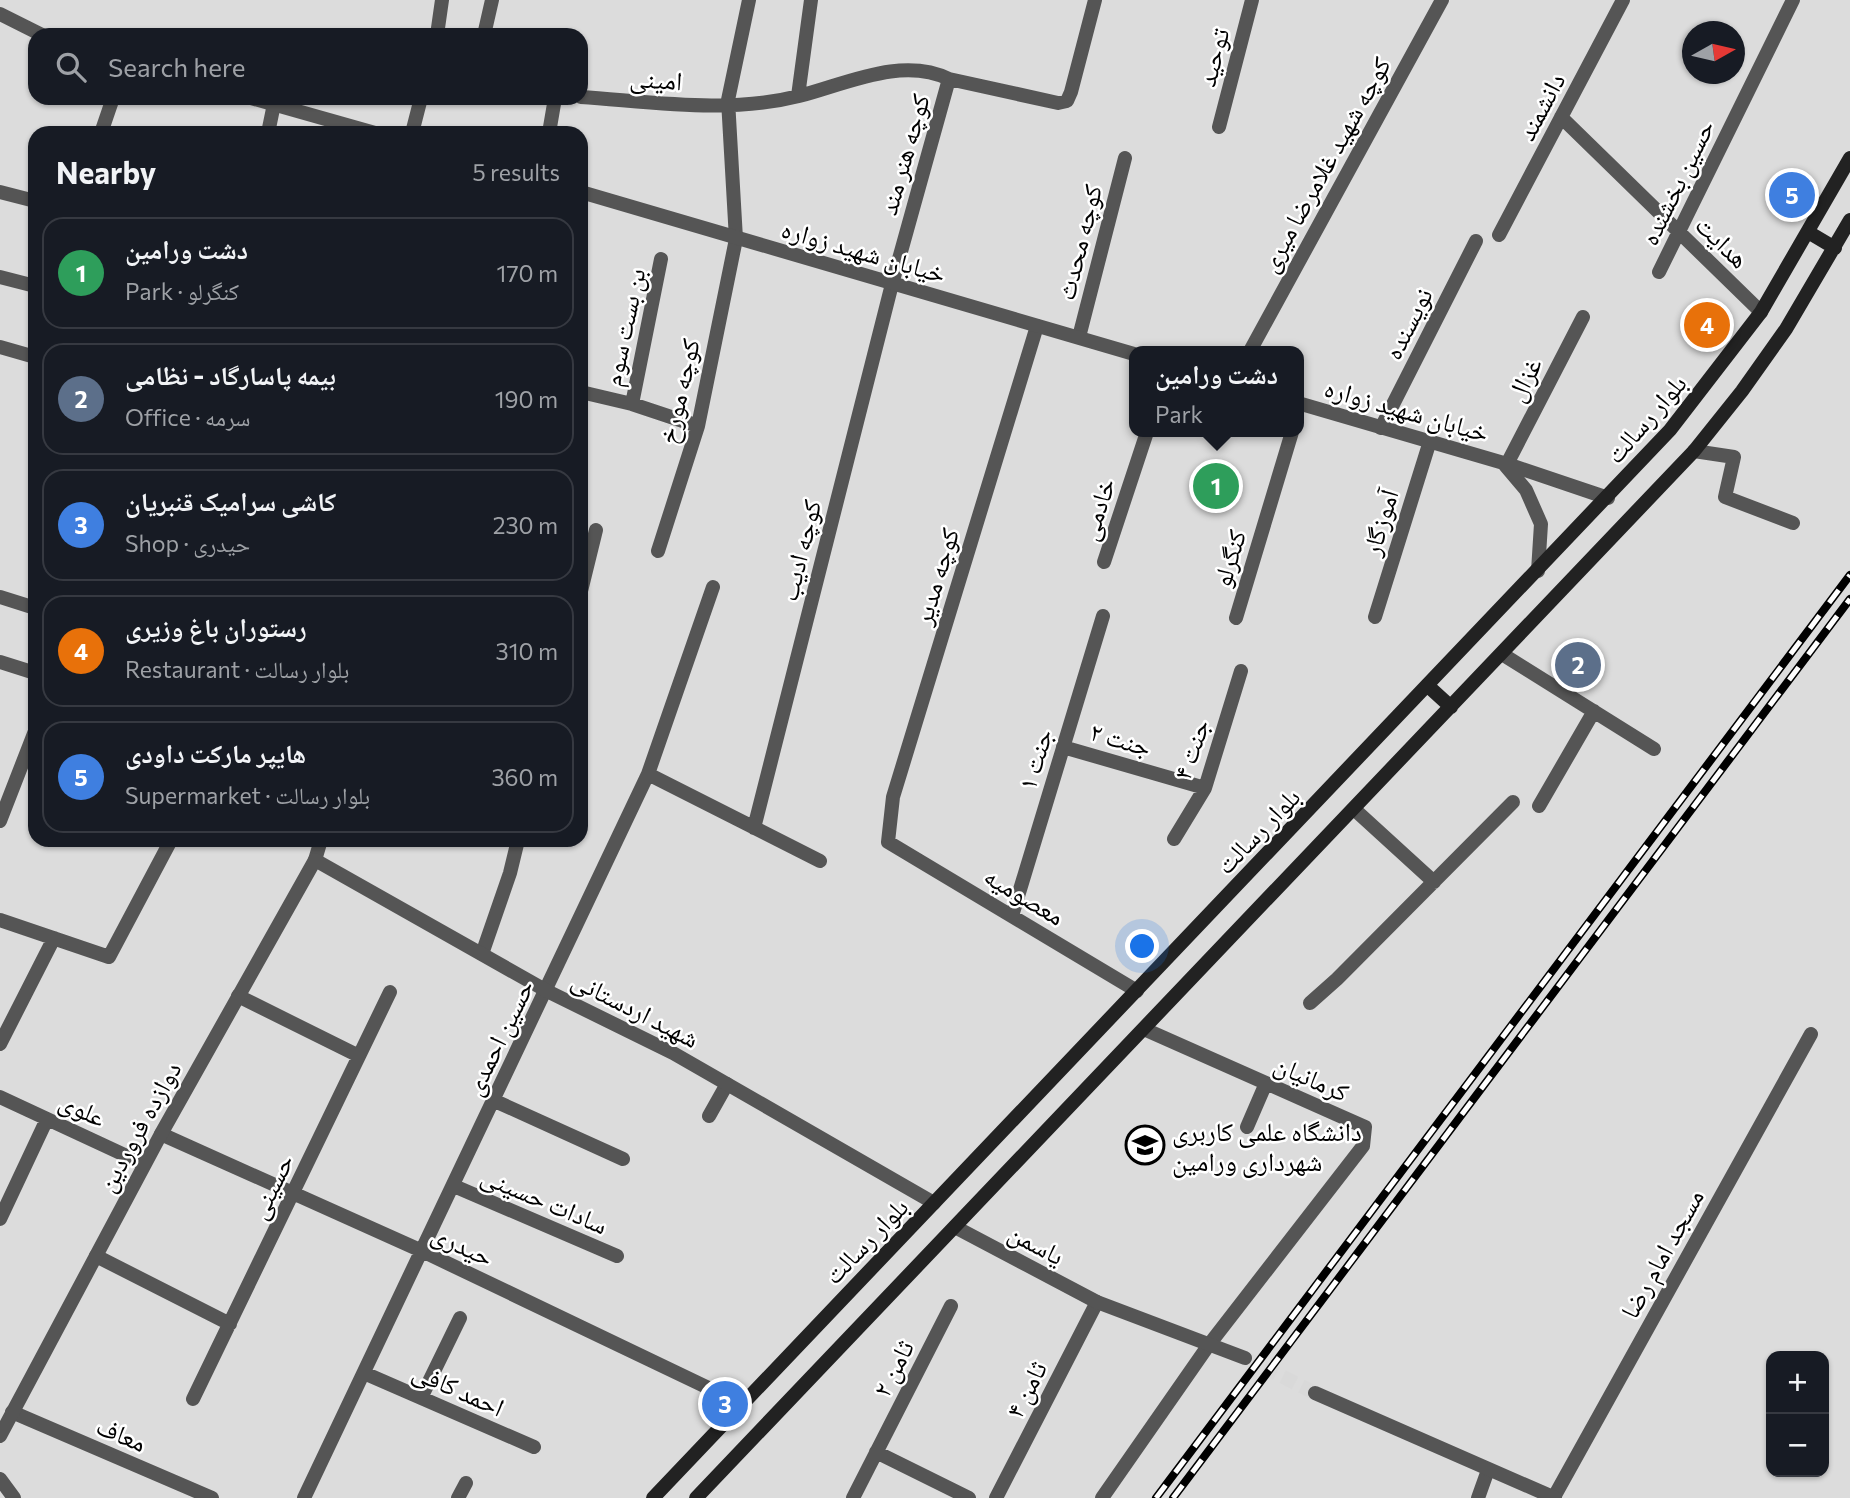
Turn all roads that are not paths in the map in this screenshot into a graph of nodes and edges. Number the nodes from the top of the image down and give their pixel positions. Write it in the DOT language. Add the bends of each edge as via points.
graph roads {
  1 [pos="443,0"];
  2 [pos="492,0"];
  3 [pos="749,0"];
  4 [pos="811,0"];
  5 [pos="1095,0"];
  6 [pos="1252,0"];
  7 [pos="1442,0"];
  8 [pos="1623,0"];
  9 [pos="1793,0"];
  10 [pos="0,14"];
  11 [pos="28,28"];
  12 [pos="441,28"];
  13 [pos="486,28"];
  14 [pos="950,79"];
  15 [pos="798,96"];
  16 [pos="588,97"];
  17 [pos="111,105"];
  18 [pos="274,105"];
  19 [pos="277,105"];
  20 [pos="419,105"];
  21 [pos="554,105"];
  22 [pos="728,107"];
  23 [pos="1561,117"];
  24 [pos="103,126"];
  25 [pos="269,126"];
  26 [pos="351,126"];
  27 [pos="414,126"];
  28 [pos="549,126"];
  29 [pos="1219,127"];
  30 [pos="1125,158"];
  31 [pos="1850,158"];
  32 [pos="0,192"];
  33 [pos="588,194"];
  34 [pos="28,199"];
  35 [pos="1850,220"];
  36 [pos="1808,232"];
  37 [pos="1678,233"];
  38 [pos="1499,235"];
  39 [pos="736,239"];
  40 [pos="1476,241"];
  41 [pos="1835,248"];
  42 [pos="662,259"];
  43 [pos="1658,272"];
  44 [pos="0,277"];
  45 [pos="28,284"];
  46 [pos="892,284"];
  47 [pos="1761,312"];
  48 [pos="1583,317"];
  49 [pos="1037,326"];
  50 [pos="1079,337"];
  51 [pos="1253,346"];
  52 [pos="0,347"];
  53 [pos="1129,352"];
  54 [pos="28,355"];
  55 [pos="588,394"];
  56 [pos="632,404"];
  57 [pos="1304,406"];
  58 [pos="698,426"];
  59 [pos="1381,428"];
  60 [pos="1145,437"];
  61 [pos="1290,437"];
  62 [pos="1430,442"];
  63 [pos="1694,450"];
  64 [pos="1505,463"];
  65 [pos="1608,498"];
  66 [pos="1793,523"];
  67 [pos="596,530"];
  68 [pos="658,551"];
  69 [pos="1104,562"];
  70 [pos="588,563"];
  71 [pos="1538,571"];
  72 [pos="713,587"];
  73 [pos="0,597"];
  74 [pos="28,606"];
  75 [pos="1103,616"];
  76 [pos="1375,617"];
  77 [pos="1236,618"];
  78 [pos="1502,653"];
  79 [pos="0,662"];
  80 [pos="28,671"];
  81 [pos="1241,671"];
  82 [pos="1428,685"];
  83 [pos="1451,707"];
  84 [pos="1594,711"];
  85 [pos="1063,747"];
  86 [pos="28,749"];
  87 [pos="1654,749"];
  88 [pos="648,774"];
  89 [pos="1205,788"];
  90 [pos="1513,802"];
  91 [pos="1539,806"];
  92 [pos="1354,809"];
  93 [pos="0,821"];
  94 [pos="754,828"];
  95 [pos="1174,839"];
  96 [pos="888,842"];
  97 [pos="167,847"];
  98 [pos="319,847"];
  99 [pos="516,847"];
  100 [pos="315,860"];
  101 [pos="820,861"];
  102 [pos="1434,882"];
  103 [pos="1012,916"];
  104 [pos="0,920"];
  105 [pos="54,938"];
  106 [pos="482,954"];
  107 [pos="547,991"];
  108 [pos="1137,991"];
  109 [pos="390,992"];
  110 [pos="238,996"];
  111 [pos="1310,1003"];
  112 [pos="1144,1029"];
  113 [pos="1811,1034"];
  114 [pos="0,1044"];
  115 [pos="359,1056"];
  116 [pos="1266,1083"];
  117 [pos="727,1084"];
  118 [pos="0,1097"];
  119 [pos="495,1101"];
  120 [pos="709,1116"];
  121 [pos="47,1119"];
  122 [pos="1247,1126"];
  123 [pos="161,1133"];
  124 [pos="623,1159"];
  125 [pos="144,1164"];
  126 [pos="454,1186"];
  127 [pos="294,1194"];
  128 [pos="934,1203"];
  129 [pos="0,1220"];
  130 [pos="955,1227"];
  131 [pos="422,1251"];
  132 [pos="96,1256"];
  133 [pos="617,1256"];
  134 [pos="1097,1302"];
  135 [pos="951,1306"];
  136 [pos="460,1318"];
  137 [pos="230,1324"];
  138 [pos="1208,1346"];
  139 [pos="1245,1358"];
  140 [pos="364,1373"];
  141 [pos="1315,1393"];
  142 [pos="421,1398"];
  143 [pos="193,1399"];
  144 [pos="742,1404"];
  145 [pos="12,1412"];
  146 [pos="0,1436"];
  147 [pos="534,1447"];
  148 [pos="876,1452"];
  149 [pos="1488,1470"];
  150 [pos="0,1479"];
  151 [pos="466,1483"];
  152 [pos="1554,1497"];
  153 [pos="13,1498"];
  154 [pos="212,1498"];
  155 [pos="304,1498"];
  156 [pos="458,1498"];
  157 [pos="653,1498"];
  158 [pos="696,1498"];
  159 [pos="853,1498"];
  160 [pos="969,1498"];
  161 [pos="996,1498"];
  162 [pos="1102,1498"];
  163 [pos="1478,1498"];
  1 -- 12 [label="street"];
  2 -- 13 [label="street"];
  3 -- 22 [label="street, کوچه مورخ"];
  4 -- 15 [label="street"];
  5 -- 14 [label="street, امینی" via="1067,101 1058,103"];
  6 -- 29 [label="street, توحید"];
  7 -- 51 [label="street, کوچه شهید غلامرضا میری"];
  8 -- 23 [label="street, دانشمند"];
  9 -- 37 [label="street, حسین بخشنده"];
  10 -- 11 [label="street"];
  14 -- 15 [label="street, امینی" via="920,71 873,73"];
  14 -- 46 [label="street, کوچه هنر مند"];
  15 -- 22 [label="street, امینی"];
  16 -- 22 [label="street, امینی"];
  17 -- 24 [label="street"];
  18 -- 25 [label="street"];
  19 -- 26 [label="street"];
  20 -- 27 [label="street"];
  21 -- 28 [label="street"];
  22 -- 39 [label="street, کوچه مورخ"];
  23 -- 37 [label="street, هدایت"];
  23 -- 38 [label="street, دانشمند"];
  30 -- 50 [label="street, کوچه محدث"];
  31 -- 36 [label="main road, بلوار رسالت"];
  32 -- 34 [label="street"];
  33 -- 39 [label="street, خیابان شهید زواره"];
  35 -- 41 [label="main road"];
  36 -- 41 [label="main road"];
  36 -- 47 [label="main road, بلوار رسالت"];
  37 -- 43 [label="street, حسین بخشنده"];
  37 -- 47 [label="street, هدایت"];
  39 -- 46 [label="street, خیابان شهید زواره"];
  39 -- 58 [label="street, کوچه مورخ"];
  40 -- 59 [label="street, نویسنده"];
  41 -- 63 [label="main road" via="1786,329"];
  42 -- 56 [label="street, بن بست سوم"];
  44 -- 45 [label="street"];
  46 -- 49 [label="street, خیابان شهید زواره"];
  46 -- 94 [label="street, کوچه ادیب"];
  47 -- 65 [label="main road, بلوار رسالت" via="1670,430"];
  48 -- 64 [label="street, غزال"];
  49 -- 50 [label="street, خیابان شهید زواره"];
  49 -- 96 [label="street, کوچه مدیر" via="892,797"];
  50 -- 53 [label="street, خیابان شهید زواره"];
  52 -- 54 [label="street"];
  55 -- 56 [label="street"];
  56 -- 58 [label="street"];
  57 -- 59 [label="street, خیابان شهید زواره"];
  58 -- 68 [label="street, کوچه مورخ"];
  59 -- 62 [label="street, خیابان شهید زواره"];
  60 -- 69 [label="street, خادمی"];
  61 -- 77 [label="street, کنگرلو"];
  62 -- 64 [label="street, خیابان شهید زواره"];
  62 -- 76 [label="street, آموزگار"];
  63 -- 66 [label="street" via="1734,457 1725,497"];
  63 -- 78 [label="main road"];
  64 -- 65 [label="street, خیابان شهید زواره"];
  64 -- 71 [label="street, خیابان شهید زواره" via="1526,490 1541,524"];
  65 -- 71 [label="main road, بلوار رسالت"];
  67 -- 70 [label="street"];
  71 -- 82 [label="main road, بلوار رسالت"];
  72 -- 88 [label="street, حسین احمدی"];
  73 -- 74 [label="street"];
  75 -- 85 [label="street, جنت ۱"];
  78 -- 83 [label="main road"];
  78 -- 84 [label="street"];
  79 -- 80 [label="street"];
  81 -- 89 [label="street, جنت ۴"];
  82 -- 83 [label="main road"];
  82 -- 108 [label="main road, بلوار رسالت"];
  83 -- 92 [label="main road"];
  84 -- 87 [label="street"];
  84 -- 91 [label="street"];
  85 -- 89 [label="street, جنت ۲"];
  85 -- 103 [label="street, جنت ۱"];
  86 -- 93 [label="street"];
  88 -- 94 [label="street"];
  88 -- 107 [label="street, حسین احمدی"];
  89 -- 95 [label="street, جنت ۴"];
  90 -- 102 [label="street"];
  92 -- 102 [label="street"];
  92 -- 112 [label="main road"];
  94 -- 101 [label="street"];
  96 -- 103 [label="street, معصومیه"];
  97 -- 105 [label="street" via="109,957"];
  98 -- 100 [label="street, دوازده فروردین"];
  99 -- 106 [label="street"];
  100 -- 106 [label="street, شهید اردستانی"];
  100 -- 110 [label="street, دوازده فروردین"];
  102 -- 111 [label="street"];
  103 -- 108 [label="street, معصومیه"];
  104 -- 105 [label="street"];
  105 -- 114 [label="street"];
  106 -- 107 [label="street, شهید اردستانی"];
  107 -- 117 [label="street, شهید اردستانی"];
  107 -- 119 [label="street, حسین احمدی"];
  108 -- 128 [label="main road, بلوار رسالت"];
  109 -- 115 [label="street, حسینی"];
  110 -- 115 [label="street"];
  110 -- 123 [label="street, دوازده فروردین"];
  112 -- 116 [label="street, کرمانیان"];
  112 -- 130 [label="main road"];
  113 -- 152 [label="street, مسجد امام رضا"];
  115 -- 127 [label="street, حسینی"];
  116 -- 122 [label="street"];
  116 -- 138 [label="street, کرمانیان" via="1365,1127 1363,1146"];
  117 -- 120 [label="street"];
  117 -- 128 [label="street, شهید اردستانی"];
  118 -- 121 [label="street, علوی"];
  119 -- 124 [label="street"];
  119 -- 126 [label="street, حسین احمدی"];
  121 -- 125 [label="street, علوی"];
  121 -- 129 [label="street"];
  123 -- 125 [label="street, دوازده فروردین"];
  123 -- 127 [label="street, حیدری"];
  125 -- 132 [label="street, دوازده فروردین"];
  126 -- 131 [label="street, حسین احمدی"];
  126 -- 133 [label="street, سادات حسینی"];
  127 -- 131 [label="street, حیدری"];
  127 -- 137 [label="street, حسینی"];
  128 -- 144 [label="main road, بلوار رسالت"];
  130 -- 134 [label="street, یاسمن"];
  130 -- 158 [label="main road"];
  131 -- 140 [label="street, حسین احمدی"];
  131 -- 144 [label="street, حیدری"];
  132 -- 137 [label="street"];
  132 -- 145 [label="street, دوازده فروردین"];
  134 -- 138 [label="street, یاسمن"];
  134 -- 161 [label="street, ثامن ۴"];
  135 -- 148 [label="street, ثامن ۲"];
  136 -- 142 [label="street"];
  137 -- 143 [label="street, حسینی"];
  138 -- 139 [label="street, یاسمن"];
  138 -- 162 [label="street"];
  140 -- 142 [label="street, احمد کافی"];
  140 -- 155 [label="street, حسین احمدی"];
  141 -- 149 [label="street"];
  142 -- 147 [label="street, احمد کافی"];
  144 -- 157 [label="main road, بلوار رسالت"];
  145 -- 146 [label="street, دوازده فروردین"];
  145 -- 154 [label="street, معاف"];
  148 -- 159 [label="street, ثامن ۲"];
  148 -- 160 [label="street"];
  149 -- 152 [label="street"];
  149 -- 163 [label="street"];
  150 -- 153 [label="street"];
  151 -- 156 [label="street"];
}
